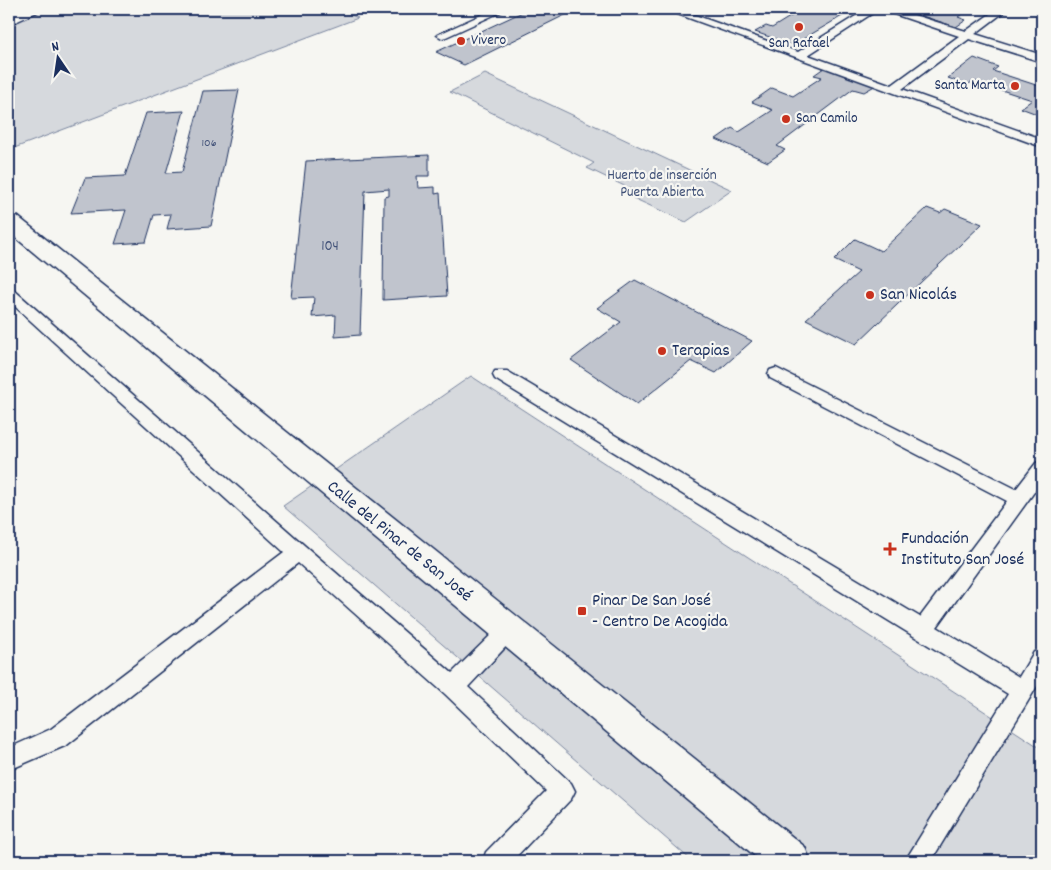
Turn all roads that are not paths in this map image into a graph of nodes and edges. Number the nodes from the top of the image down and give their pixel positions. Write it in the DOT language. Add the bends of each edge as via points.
graph roads {
  1 [pos="31,9"];
  2 [pos="502,9"];
  3 [pos="669,9"];
  4 [pos="874,9"];
  5 [pos="884,9"];
  6 [pos="1003,9"];
  7 [pos="9,20"];
  8 [pos="442,35"];
  9 [pos="966,35"];
  10 [pos="801,55"];
  11 [pos="1042,60"];
  12 [pos="894,89"];
  13 [pos="1042,143"];
  14 [pos="9,221"];
  15 [pos="9,293"];
  16 [pos="776,374"];
  17 [pos="501,375"];
  18 [pos="1042,468"];
  19 [pos="1018,498"];
  20 [pos="298,552"];
  21 [pos="923,629"];
  22 [pos="508,631"];
  23 [pos="1042,660"];
  24 [pos="453,687"];
  25 [pos="1022,691"];
  26 [pos="9,759"];
  27 [pos="495,861"];
  28 [pos="791,861"];
  29 [pos="917,861"];
  1 -- 7 [label="street"];
  2 -- 8 [label="lane"];
  3 -- 10 [label="lane"];
  4 -- 10 [label="lane"];
  5 -- 9 [label="lane"];
  6 -- 9 [label="lane"];
  9 -- 11 [label="lane"];
  9 -- 12 [label="lane"];
  10 -- 12 [label="lane"];
  12 -- 13 [label="lane"];
  14 -- 22 [label="street, Calle del Pinar de San José"];
  15 -- 20 [label="lane"];
  16 -- 19 [label="lane"];
  17 -- 21 [label="lane"];
  18 -- 19 [label="lane"];
  19 -- 21 [label="lane"];
  20 -- 24 [label="lane"];
  20 -- 26 [label="lane" via="58,737"];
  21 -- 25 [label="lane"];
  22 -- 24 [label="lane"];
  22 -- 28 [label="street, Calle del Pinar de San José"];
  23 -- 25 [label="lane"];
  24 -- 27 [label="lane" via="563,791"];
  25 -- 29 [label="lane"];
}
